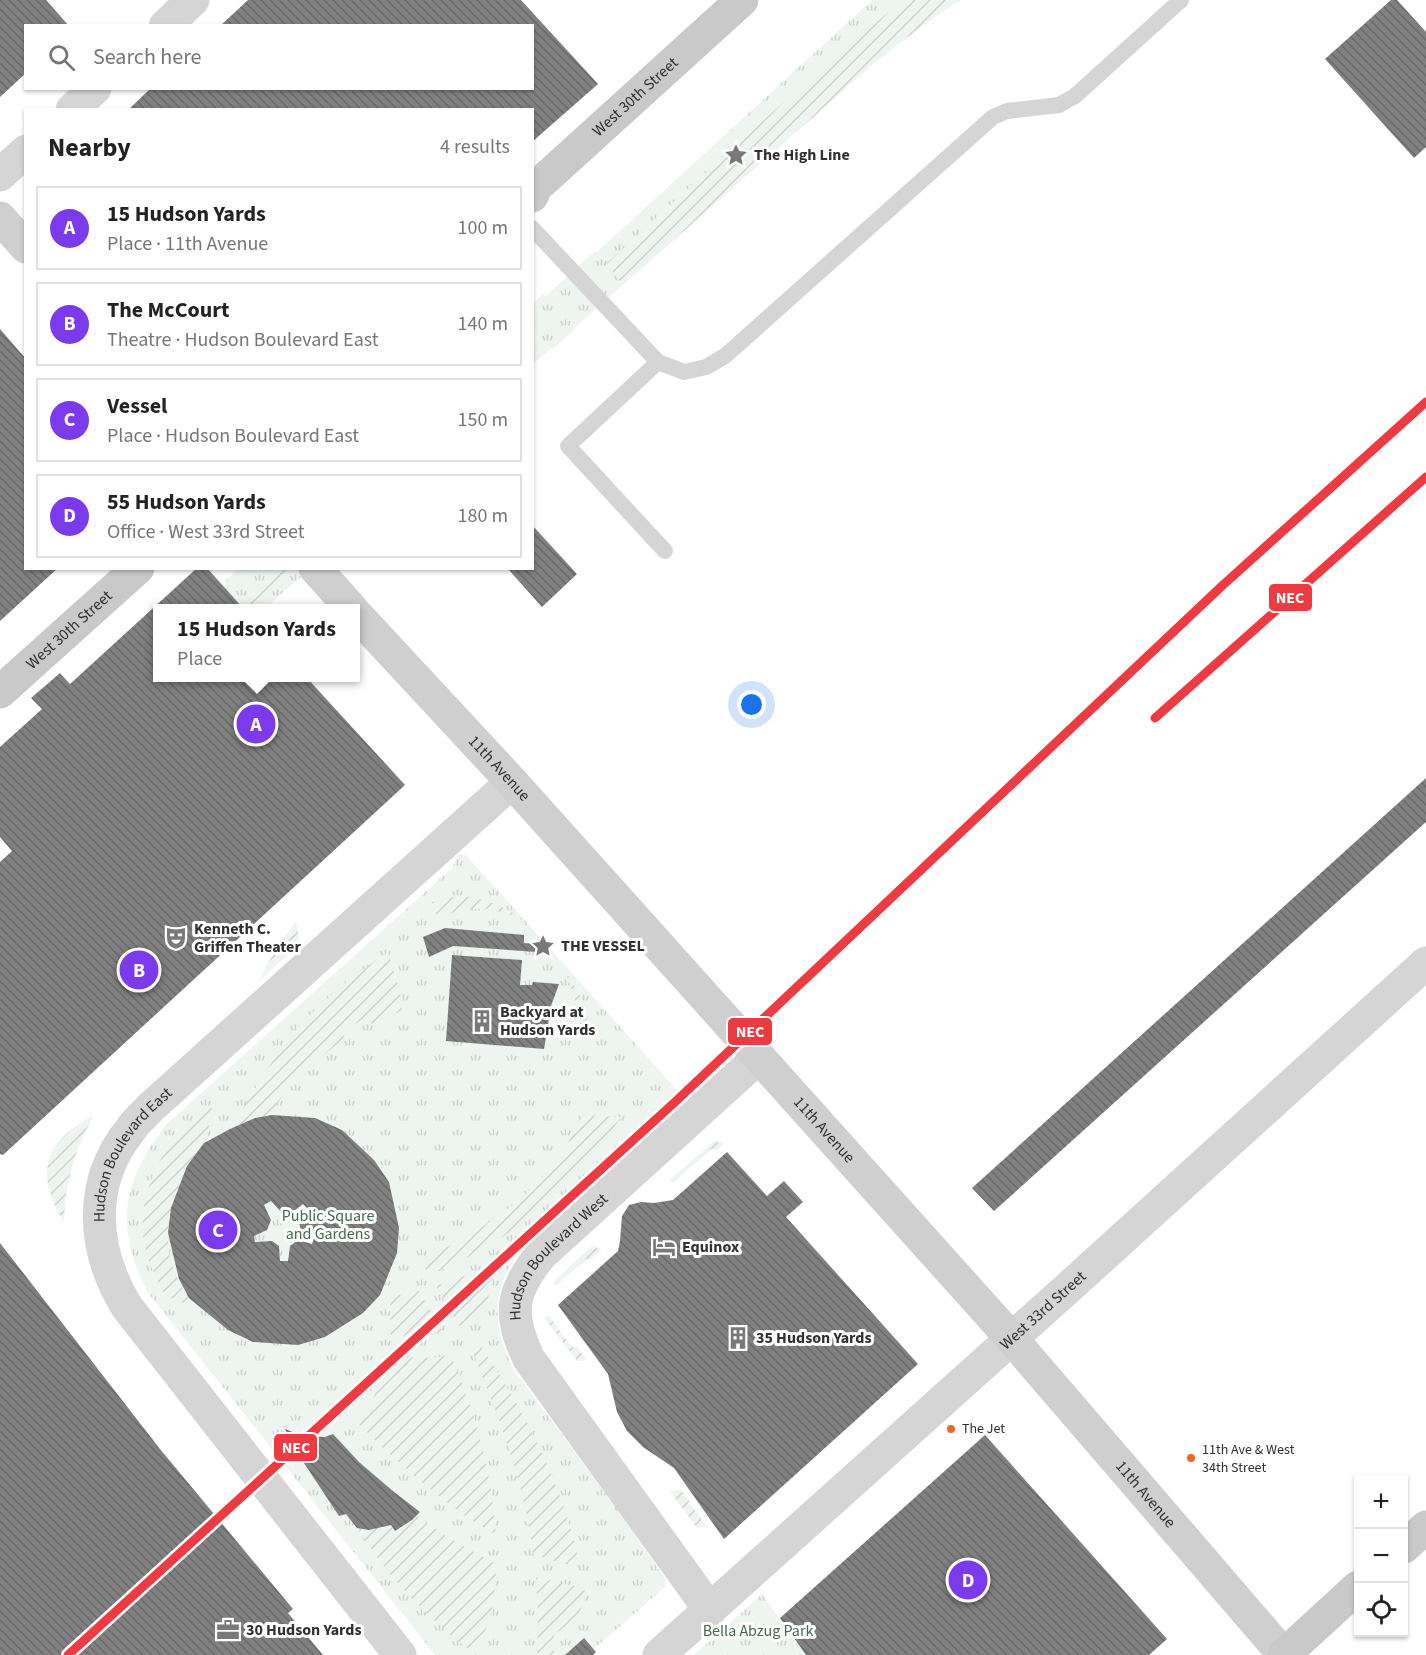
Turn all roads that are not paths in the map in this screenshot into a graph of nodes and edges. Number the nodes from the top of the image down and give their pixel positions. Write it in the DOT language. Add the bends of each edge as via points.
graph roads {
  1 [pos="193,0"];
  2 [pos="742,0"];
  3 [pos="1181,0"];
  4 [pos="167,24"];
  5 [pos="93,90"];
  6 [pos="74,108"];
  7 [pos="24,153"];
  8 [pos="0,175"];
  9 [pos="534,192"];
  10 [pos="0,218"];
  11 [pos="534,230"];
  12 [pos="24,245"];
  13 [pos="658,362"];
  14 [pos="665,551"];
  15 [pos="136,570"];
  16 [pos="317,570"];
  17 [pos="347,604"];
  18 [pos="360,618"];
  19 [pos="0,692"];
  20 [pos="512,782"];
  21 [pos="1426,963"];
  22 [pos="759,1057"];
  23 [pos="1012,1339"];
  24 [pos="1426,1527"];
  25 [pos="1408,1543"];
  26 [pos="1354,1592"];
  27 [pos="710,1610"];
  28 [pos="400,1655"];
  29 [pos="659,1655"];
  30 [pos="1284,1655"];
  1 -- 4 [label="street"];
  2 -- 9 [label="main road, West 30th Street"];
  3 -- 13 [label="lane" via="1075,96 1059,105 1007,111 993,117 725,356 706,367 684,372"];
  5 -- 6 [label="street"];
  7 -- 8 [label="street"];
  10 -- 12 [label="main road"];
  11 -- 13 [label="lane"];
  13 -- 14 [label="lane" via="568,446"];
  15 -- 19 [label="main road, West 30th Street"];
  16 -- 17 [label="main road"];
  18 -- 20 [label="main road, 11th Avenue"];
  20 -- 22 [label="main road, 11th Avenue"];
  20 -- 28 [label="street, Hudson Boulevard East" via="150,1108 114,1156 104,1178 99,1206 105,1262 127,1307"];
  21 -- 23 [label="street, West 33rd Street"];
  22 -- 23 [label="main road, 11th Avenue"];
  22 -- 27 [label="street, Hudson Boulevard West" via="542,1254 517,1292 515,1308 518,1331 529,1359"];
  23 -- 27 [label="street, West 33rd Street"];
  23 -- 30 [label="main road, 11th Avenue"];
  24 -- 25 [label="main road"];
  26 -- 30 [label="main road"];
  27 -- 29 [label="street, West 33rd Street"];
}
